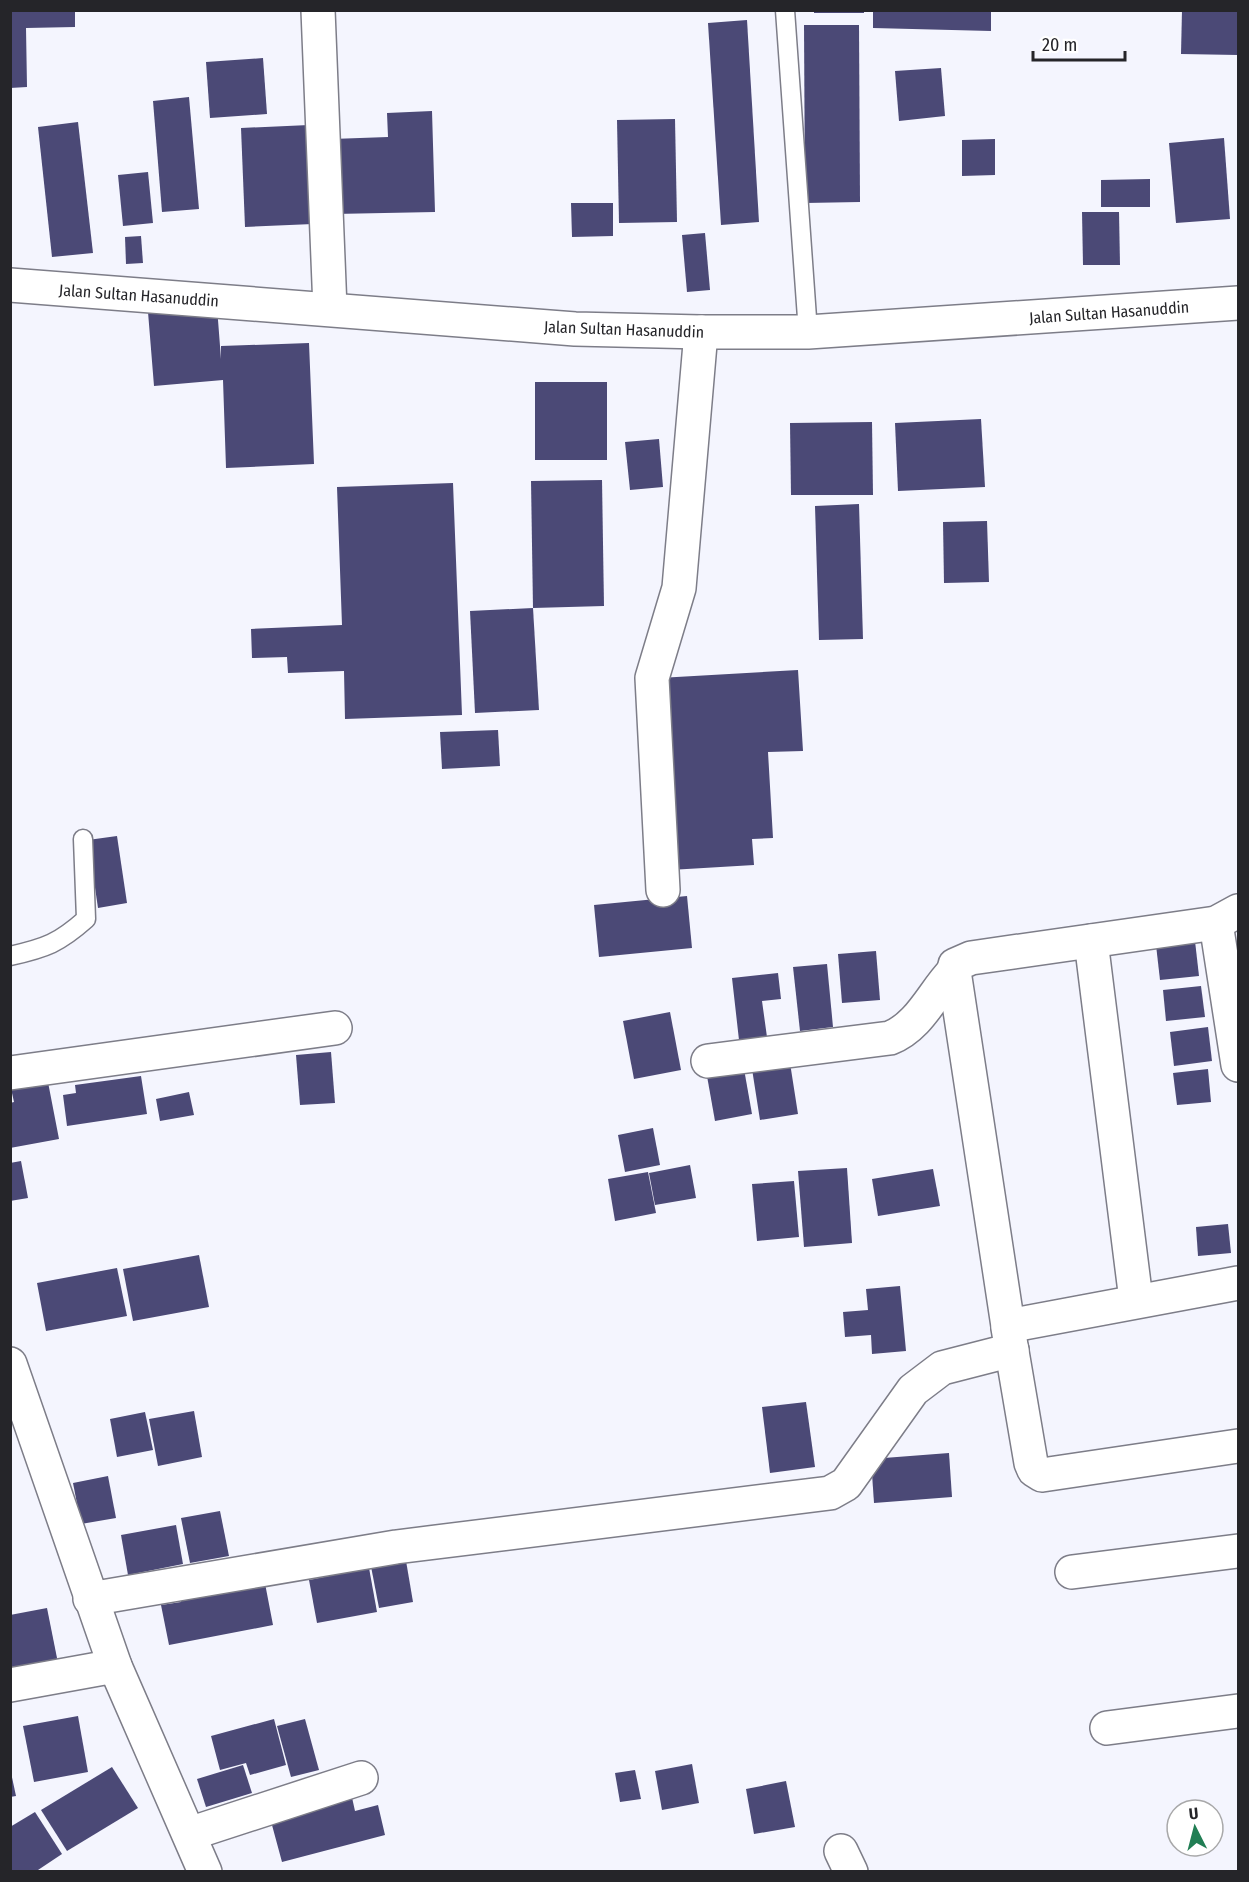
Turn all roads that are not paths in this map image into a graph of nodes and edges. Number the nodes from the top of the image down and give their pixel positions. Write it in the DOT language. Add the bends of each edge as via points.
graph roads {
  1 [pos="318,10"];
  2 [pos="785,10"];
  3 [pos="10,285"];
  4 [pos="1239,303"];
  5 [pos="330,309"];
  6 [pos="701,332"];
  7 [pos="808,332"];
  8 [pos="83,839"];
  9 [pos="663,890"];
  10 [pos="1227,917"];
  11 [pos="1091,941"];
  12 [pos="10,956"];
  13 [pos="954,971"];
  14 [pos="335,1028"];
  15 [pos="708,1061"];
  16 [pos="1239,1065"];
  17 [pos="10,1073"];
  18 [pos="1239,1283"];
  19 [pos="1136,1300"];
  20 [pos="1010,1338"];
  21 [pos="10,1364"];
  22 [pos="1239,1446"];
  23 [pos="1239,1551"];
  24 [pos="1072,1572"];
  25 [pos="90,1599"];
  26 [pos="115,1666"];
  27 [pos="10,1685"];
  28 [pos="1239,1711"];
  29 [pos="1107,1728"];
  30 [pos="361,1778"];
  31 [pos="189,1834"];
  32 [pos="205,1872"];
  1 -- 5 [label="street"];
  2 -- 7 [label="lane"];
  3 -- 5 [label="street, Jalan Sultan Hasanuddin"];
  4 -- 7 [label="street, Jalan Sultan Hasanuddin"];
  5 -- 6 [label="street, Jalan Sultan Hasanuddin" via="575,328"];
  6 -- 7 [label="street, Jalan Sultan Hasanuddin"];
  6 -- 9 [label="street" via="679,588 652,678"];
  8 -- 12 [label="lane" via="86,919 48,947"];
  10 -- 11 [label="street"];
  10 -- 16 [label="street"];
  11 -- 13 [label="street" via="971,958 955,965"];
  11 -- 19 [label="street"];
  13 -- 15 [label="street" via="914,1025 890,1038"];
  13 -- 20 [label="street"];
  14 -- 17 [label="street"];
  18 -- 19 [label="street"];
  19 -- 20 [label="street"];
  20 -- 22 [label="street" via="1031,1463 1042,1475"];
  20 -- 25 [label="street" via="942,1368 913,1390 846,1485 830,1493 418,1544"];
  21 -- 25 [label="street"];
  23 -- 24 [label="street"];
  25 -- 26 [label="street"];
  26 -- 27 [label="street"];
  26 -- 31 [label="street"];
  28 -- 29 [label="street"];
  30 -- 31 [label="street"];
  31 -- 32 [label="street"];
}
